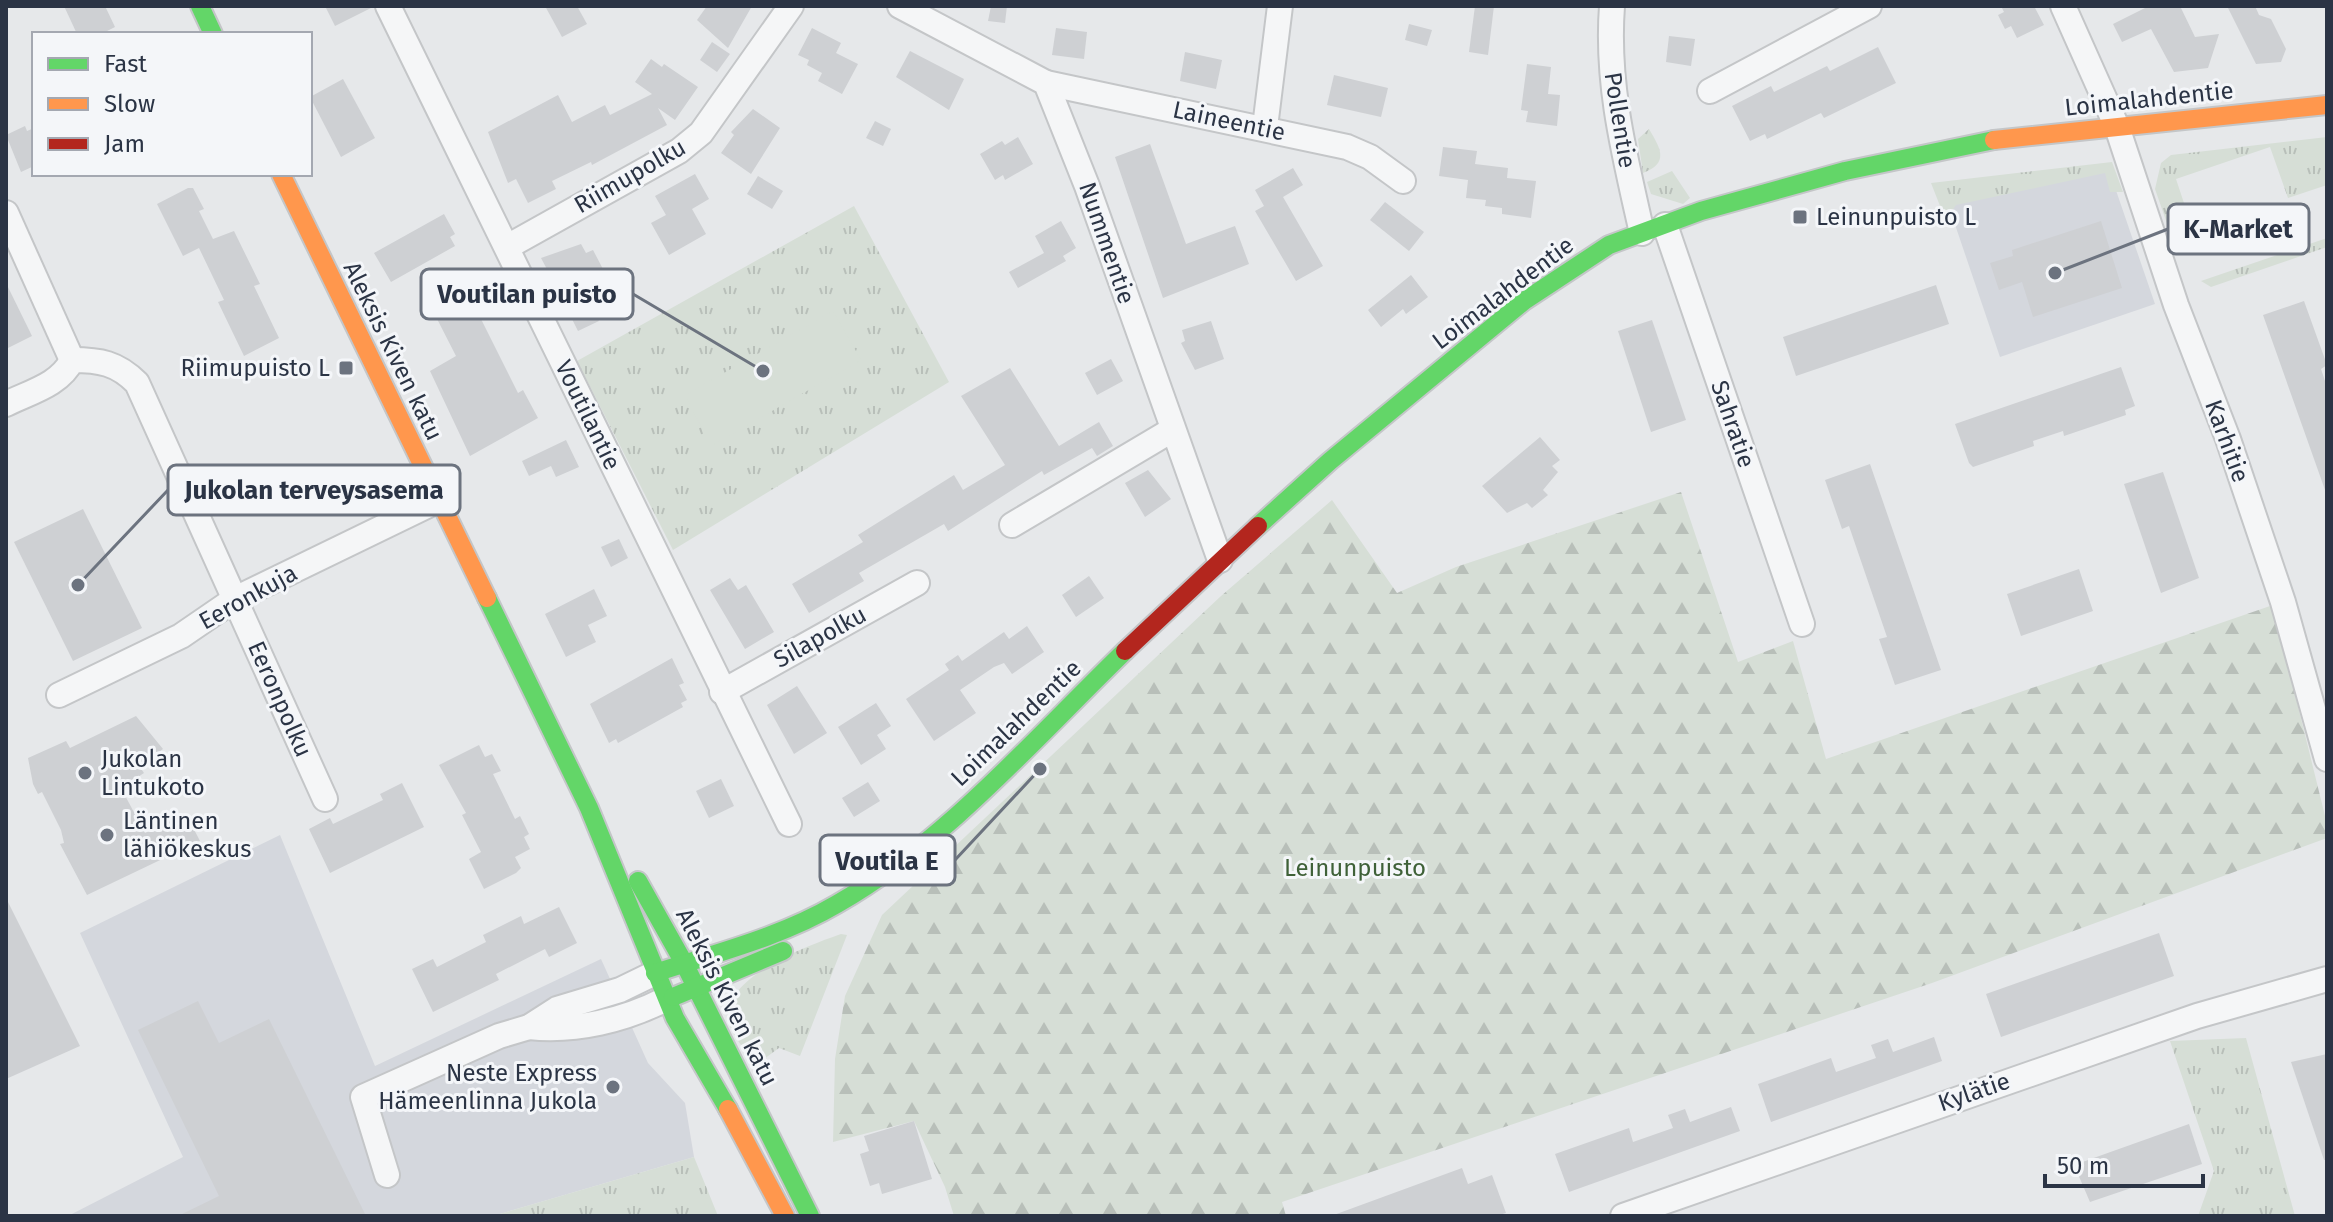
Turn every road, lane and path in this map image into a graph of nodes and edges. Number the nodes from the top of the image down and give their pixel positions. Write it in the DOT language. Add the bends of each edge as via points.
graph roads {
  1 [pos="200,6"];
  2 [pos="388,6"];
  3 [pos="791,6"];
  4 [pos="900,6"];
  5 [pos="1280,6"];
  6 [pos="1612,6"];
  7 [pos="1869,6"];
  8 [pos="2063,6"];
  9 [pos="934,15"];
  10 [pos="212,32"];
  11 [pos="1046,83"];
  12 [pos="1710,91"];
  13 [pos="2327,105"];
  14 [pos="1265,127"];
  15 [pos="2117,127"];
  16 [pos="282,176"];
  17 [pos="1403,181"];
  18 [pos="6,213"];
  19 [pos="1654,229"];
  20 [pos="507,247"];
  21 [pos="72,360"];
  22 [pos="6,404"];
  23 [pos="1172,430"];
  24 [pos="439,500"];
  25 [pos="1012,525"];
  26 [pos="1220,560"];
  27 [pos="917,583"];
  28 [pos="235,599"];
  29 [pos="1802,624"];
  30 [pos="722,692"];
  31 [pos="59,695"];
  32 [pos="2327,759"];
  33 [pos="325,799"];
  34 [pos="589,808"];
  35 [pos="789,824"];
  36 [pos="885,875"];
  37 [pos="684,963"];
  38 [pos="655,973"];
  39 [pos="2327,979"];
  40 [pos="696,989"];
  41 [pos="666,999"];
  42 [pos="529,1027"];
  43 [pos="387,1175"];
  44 [pos="785,1216"];
  45 [pos="810,1216"];
  46 [pos="1623,1216"];
  1 -- 10 [label="street"];
  2 -- 20 [label="street, Voutilantie"];
  3 -- 20 [label="street, Riimupolku" via="701,133"];
  4 -- 9 [label="street"];
  5 -- 14 [label="street"];
  6 -- 19 [label="street, Pollentie" via="1611,79 1622,153"];
  7 -- 12 [label="street"];
  8 -- 15 [label="street, Karhitie"];
  9 -- 11 [label="street"];
  11 -- 14 [label="street, Laineentie"];
  11 -- 23 [label="street, Nummentie"];
  13 -- 15 [label="street, Loimalahdentie"];
  14 -- 17 [label="street, Laineentie" via="1347,147"];
  15 -- 19 [label="street, Loimalahdentie" via="1975,142 1845,171"];
  15 -- 32 [label="street, Karhitie" via="2283,602"];
  16 -- 24 [label="street, Aleksis Kiven katu"];
  18 -- 21 [label="street"];
  19 -- 26 [label="street, Loimalahdentie" via="1588,258 1524,301 1330,461"];
  19 -- 29 [label="street, Sahratie"];
  20 -- 30 [label="street, Voutilantie"];
  21 -- 22 [label="street" via="53,382"];
  21 -- 28 [label="street, Eeronpolku" via="121,367 137,383"];
  23 -- 25 [label="street"];
  23 -- 26 [label="street, Nummentie"];
  24 -- 28 [label="street, Eeronkuja"];
  24 -- 34 [label="street, Aleksis Kiven katu"];
  26 -- 36 [label="street, Loimalahdentie" via="981,791"];
  27 -- 30 [label="street, Silapolku"];
  28 -- 31 [label="street, Eeronkuja" via="181,636"];
  28 -- 33 [label="street, Eeronpolku"];
  30 -- 35 [label="street, Voutilantie"];
  34 -- 37 [label="street, Aleksis Kiven katu"];
  34 -- 38 [label="street, Aleksis Kiven katu"];
  36 -- 37 [label="street, Loimalahdentie" via="809,920"];
  36 -- 40 [label="street, Loimalahdentie" via="855,908 820,933"];
  37 -- 38 [label="street, Loimalahdentie"];
  37 -- 40 [label="street, Aleksis Kiven katu"];
  38 -- 41 [label="street, Aleksis Kiven katu"];
  38 -- 42 [label="street" via="557,1009"];
  39 -- 46 [label="street, Kylätie" via="2197,1016"];
  40 -- 41 [label="street, Loimalahdentie"];
  40 -- 45 [label="street, Aleksis Kiven katu"];
  41 -- 42 [label="street" via="632,1016 559,1031"];
  41 -- 44 [label="street, Aleksis Kiven katu"];
  42 -- 43 [label="street" via="363,1097"];
}
